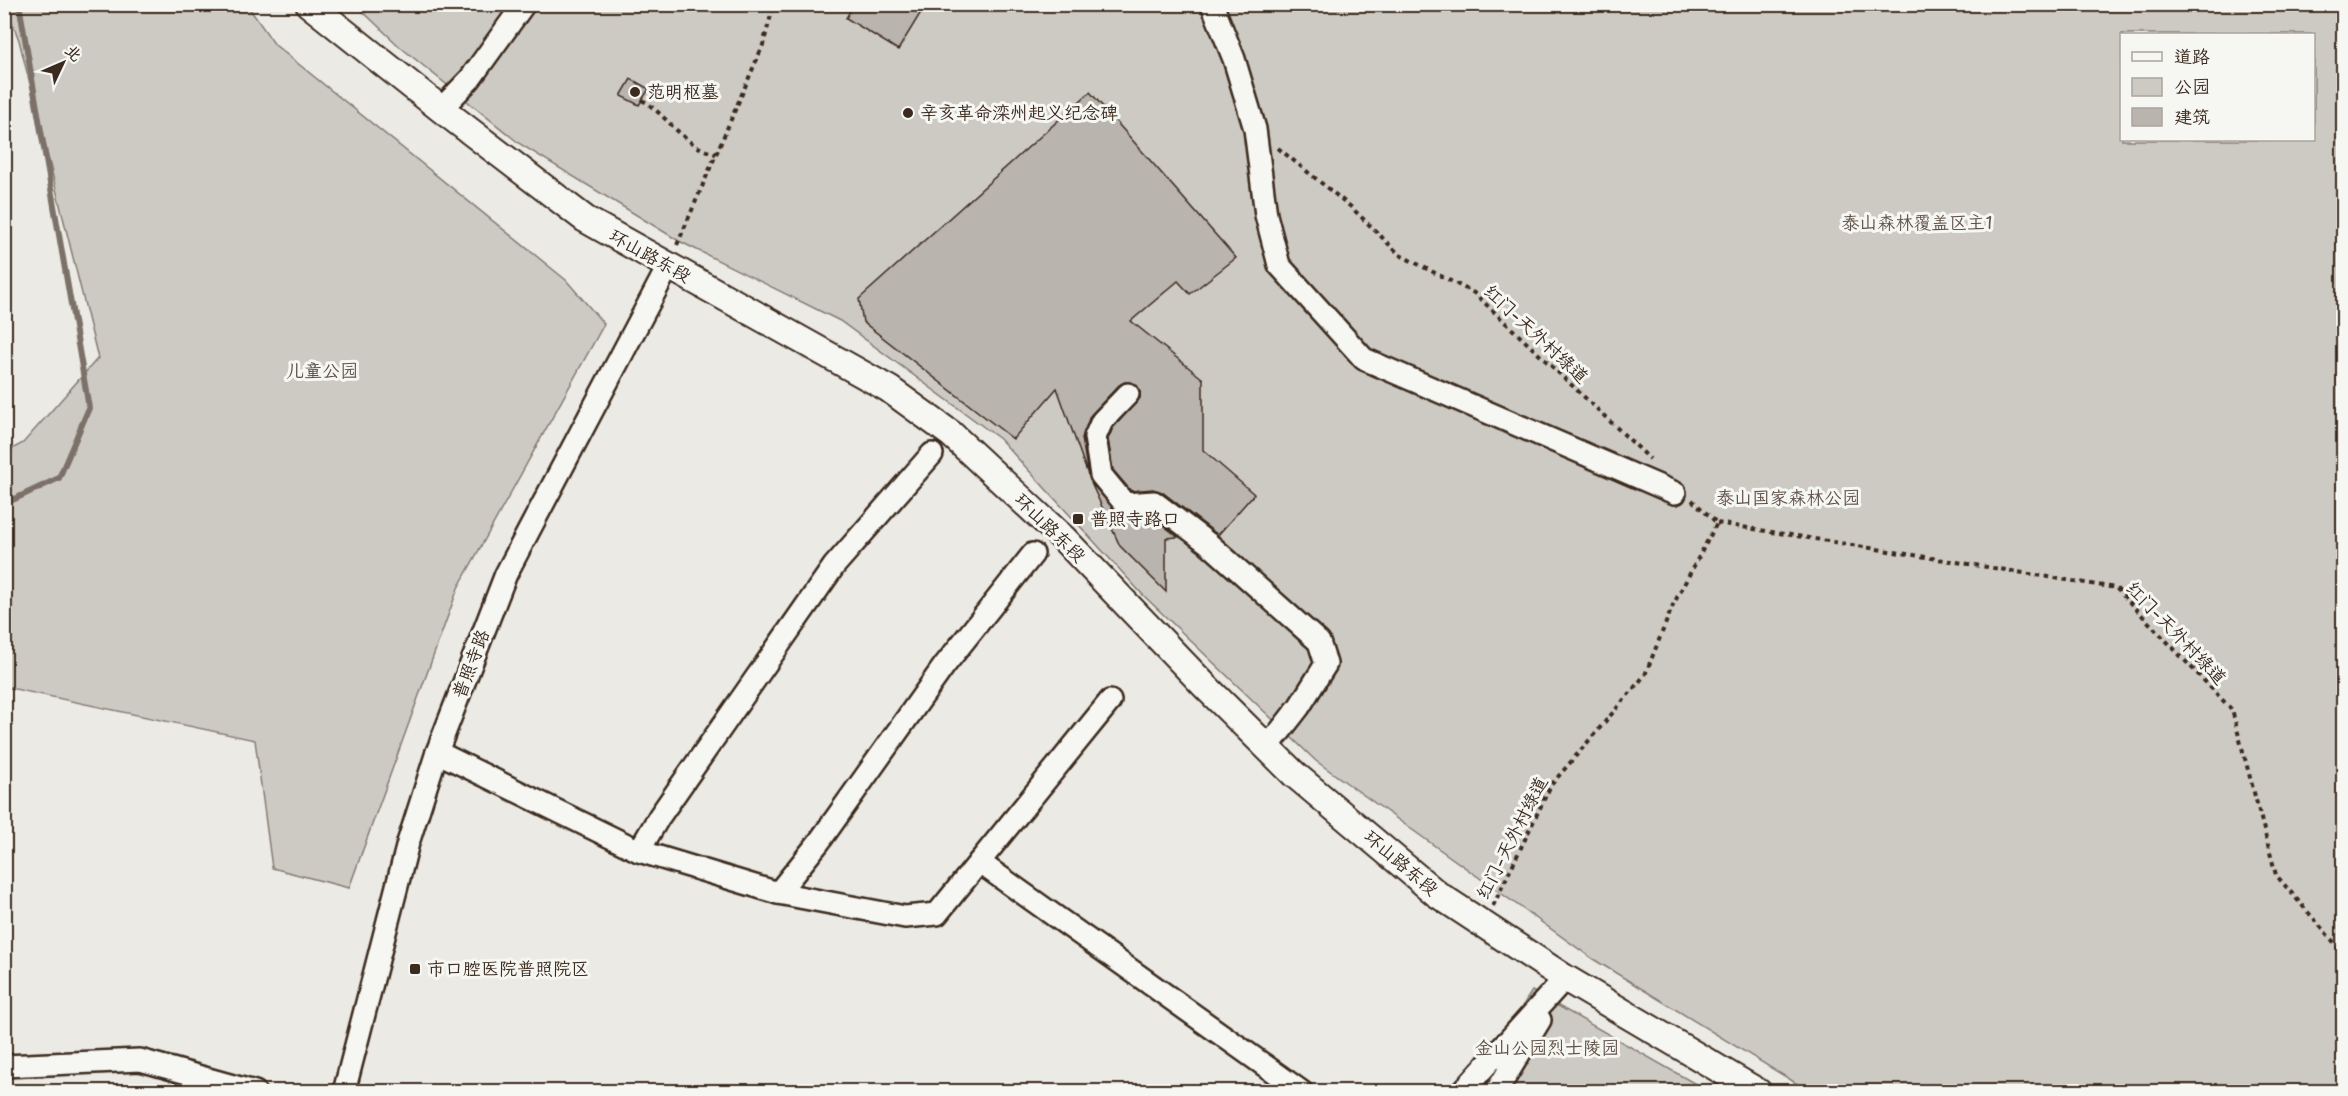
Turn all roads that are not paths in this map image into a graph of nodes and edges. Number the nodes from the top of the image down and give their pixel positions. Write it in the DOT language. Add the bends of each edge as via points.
graph roads {
  1 [pos="309,4"];
  2 [pos="524,4"];
  3 [pos="1212,4"];
  4 [pos="441,109"];
  5 [pos="669,265"];
  6 [pos="1128,394"];
  7 [pos="932,454"];
  8 [pos="1683,496"];
  9 [pos="1033,554"];
  10 [pos="1110,700"];
  11 [pos="1267,748"];
  12 [pos="437,752"];
  13 [pos="639,851"];
  14 [pos="979,862"];
  15 [pos="778,893"];
  16 [pos="1565,978"];
  17 [pos="4,1066"];
  18 [pos="255,1092"];
  19 [pos="344,1092"];
  20 [pos="1302,1092"];
  21 [pos="1462,1092"];
  22 [pos="1496,1092"];
  23 [pos="1758,1092"];
  1 -- 4 [label="main road, 环山路东段"];
  2 -- 4 [label="street" via="470,79"];
  3 -- 8 [label="street" via="1255,129 1266,215 1280,265 1364,359"];
  4 -- 5 [label="main road, 环山路东段" via="585,219"];
  5 -- 11 [label="main road, 环山路东段" via="889,389 951,434 1063,538"];
  5 -- 12 [label="street, 普照寺路" via="506,574"];
  6 -- 11 [label="street" via="1102,422 1095,437 1101,475 1125,504 1154,502 1209,544 1319,642 1326,664"];
  7 -- 13 [label="street" via="834,566"];
  9 -- 15 [label="street" via="944,666"];
  10 -- 14 [label="street"];
  11 -- 16 [label="main road, 环山路东段" via="1437,894"];
  12 -- 13 [label="street"];
  12 -- 19 [label="street, 普照寺路" via="408,843"];
  13 -- 15 [label="street"];
  14 -- 15 [label="street" via="937,914 905,916"];
  14 -- 20 [label="street"];
  16 -- 21 [label="street"];
  16 -- 22 [label="street"];
  16 -- 23 [label="main road, 环山路东段"];
  17 -- 18 [label="street" via="140,1060"];
}
